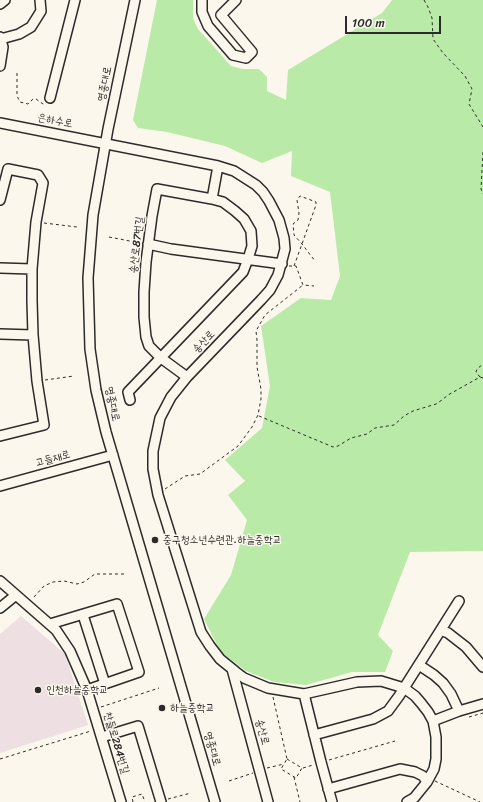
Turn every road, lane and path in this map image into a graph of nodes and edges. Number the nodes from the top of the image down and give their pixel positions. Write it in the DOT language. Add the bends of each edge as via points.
graph roads {
  1 [pos="5,0"];
  2 [pos="40,0"];
  3 [pos="75,0"];
  4 [pos="135,0"];
  5 [pos="202,0"];
  6 [pos="236,0"];
  7 [pos="424,0"];
  8 [pos="0,4"];
  9 [pos="1,42"];
  10 [pos="0,66"];
  11 [pos="17,73"];
  12 [pos="50,98"];
  13 [pos="0,123"];
  14 [pos="483,127"];
  15 [pos="106,144"];
  16 [pos="483,152"];
  17 [pos="218,166"];
  18 [pos="483,194"];
  19 [pos="212,199"];
  20 [pos="0,200"];
  21 [pos="36,222"];
  22 [pos="77,227"];
  23 [pos="109,237"];
  24 [pos="146,244"];
  25 [pos="302,244"];
  26 [pos="248,260"];
  27 [pos="315,261"];
  28 [pos="284,265"];
  29 [pos="294,266"];
  30 [pos="0,268"];
  31 [pos="32,269"];
  32 [pos="303,285"];
  33 [pos="314,286"];
  34 [pos="0,334"];
  35 [pos="33,335"];
  36 [pos="161,358"];
  37 [pos="483,364"];
  38 [pos="74,376"];
  39 [pos="187,377"];
  40 [pos="480,377"];
  41 [pos="483,378"];
  42 [pos="37,381"];
  43 [pos="130,400"];
  44 [pos="258,415"];
  45 [pos="0,436"];
  46 [pos="112,455"];
  47 [pos="0,486"];
  48 [pos="162,492"];
  49 [pos="124,574"];
  50 [pos="0,581"];
  51 [pos="16,595"];
  52 [pos="34,597"];
  53 [pos="459,601"];
  54 [pos="0,608"];
  55 [pos="83,614"];
  56 [pos="50,624"];
  57 [pos="441,630"];
  58 [pos="419,665"];
  59 [pos="483,668"];
  60 [pos="232,669"];
  61 [pos="105,684"];
  62 [pos="159,688"];
  63 [pos="404,688"];
  64 [pos="87,690"];
  65 [pos="272,694"];
  66 [pos="304,694"];
  67 [pos="483,704"];
  68 [pos="96,709"];
  69 [pos="459,711"];
  70 [pos="433,721"];
  71 [pos="92,731"];
  72 [pos="314,735"];
  73 [pos="102,737"];
  74 [pos="395,741"];
  75 [pos="0,759"];
  76 [pos="287,759"];
  77 [pos="324,762"];
  78 [pos="317,763"];
  79 [pos="284,764"];
  80 [pos="302,768"];
  81 [pos="263,770"];
  82 [pos="253,773"];
  83 [pos="293,776"];
  84 [pos="228,781"];
  85 [pos="431,782"];
  86 [pos="328,789"];
  87 [pos="190,793"];
  88 [pos="162,801"];
  89 [pos="121,802"];
  90 [pos="133,802"];
  91 [pos="145,802"];
  92 [pos="215,802"];
  93 [pos="268,802"];
  94 [pos="300,802"];
  95 [pos="332,802"];
  96 [pos="407,802"];
  97 [pos="480,802"];
  1 -- 8 [label="street"];
  2 -- 9 [label="street" via="41,11 31,27"];
  3 -- 12 [label="street"];
  4 -- 15 [label="street, 영종대로"];
  5 -- 6 [label="street" via="202,12 208,26 233,55 246,58 252,52 221,15"];
  7 -- 14 [label="path" via="432,18 433,39 465,76 472,90 469,104"];
  9 -- 10 [label="street"];
  11 -- 12 [label="path" via="17,96 20,102 28,104 32,99 36,99 43,104"];
  13 -- 15 [label="street, 은하수로"];
  15 -- 17 [label="street, 송산로"];
  15 -- 46 [label="street, 영종대로" via="94,215 88,278 91,356 96,390"];
  16 -- 18 [label="path"];
  17 -- 19 [label="street"];
  17 -- 28 [label="street, 송산로" via="234,171 256,185 269,200 284,238"];
  19 -- 24 [label="street, 송산로87번길" via="157,189"];
  19 -- 26 [label="street" via="223,202 244,219 251,231 252,246"];
  20 -- 21 [label="street" via="8,169 38,175 43,183"];
  21 -- 22 [label="path"];
  21 -- 31 [label="street"];
  23 -- 24 [label="path"];
  24 -- 26 [label="street"];
  24 -- 36 [label="street, 송산로87번길" via="146,338 149,346"];
  25 -- 25 [label="path" via="316,202 300,196 297,200 298,220 293,224 294,235"];
  25 -- 27 [label="path"];
  25 -- 29 [label="path"];
  26 -- 28 [label="street"];
  26 -- 36 [label="street" via="243,272"];
  28 -- 29 [label="path"];
  28 -- 39 [label="street, 송산로" via="270,290"];
  29 -- 32 [label="path"];
  30 -- 31 [label="street"];
  31 -- 35 [label="street"];
  32 -- 33 [label="path"];
  32 -- 44 [label="path" via="265,316 256,331 257,367 261,389"];
  34 -- 35 [label="street"];
  35 -- 42 [label="street"];
  36 -- 39 [label="street, 송산로87번길"];
  36 -- 43 [label="street" via="128,392"];
  37 -- 40 [label="path" via="476,372"];
  38 -- 42 [label="path"];
  39 -- 60 [label="street, 송산로" via="171,397 160,418 153,451 153,469 158,494 202,632 220,659"];
  40 -- 41 [label="path"];
  40 -- 44 [label="path" via="436,404 404,416 394,425 375,428 367,434 333,447"];
  42 -- 45 [label="street" via="44,425"];
  44 -- 48 [label="path" via="238,446 200,474 185,476"];
  46 -- 47 [label="street, 고들재로"];
  46 -- 92 [label="street, 영종대로"];
  49 -- 52 [label="path" via="95,574 77,584 64,580 53,582 44,586"];
  50 -- 51 [label="street, 찬들로284번길"];
  51 -- 54 [label="street"];
  51 -- 56 [label="street, 찬들로284번길"];
  53 -- 57 [label="street"];
  55 -- 56 [label="street"];
  55 -- 61 [label="street"];
  55 -- 61 [label="street" via="117,604 139,672"];
  56 -- 64 [label="street, 찬들로284번길" via="70,651"];
  57 -- 58 [label="street"];
  57 -- 59 [label="street" via="466,647"];
  58 -- 63 [label="street"];
  58 -- 69 [label="street" via="443,683"];
  60 -- 66 [label="street, 송산로" via="244,678 268,688"];
  60 -- 93 [label="street, 송산로"];
  61 -- 64 [label="street"];
  62 -- 68 [label="path"];
  63 -- 66 [label="street, 송산로" via="370,680"];
  63 -- 70 [label="street, 송산로" via="415,696"];
  63 -- 72 [label="street" via="383,715"];
  64 -- 73 [label="street, 찬들로284번길"];
  65 -- 76 [label="path"];
  66 -- 72 [label="street"];
  67 -- 69 [label="street"];
  69 -- 70 [label="street"];
  70 -- 85 [label="street, 송산로" via="436,759"];
  71 -- 75 [label="path"];
  72 -- 86 [label="street"];
  73 -- 88 [label="street" via="138,726"];
  73 -- 89 [label="street, 찬들로284번길"];
  74 -- 77 [label="path"];
  76 -- 79 [label="path"];
  76 -- 80 [label="path"];
  78 -- 80 [label="path"];
  79 -- 81 [label="path"];
  79 -- 83 [label="path" via="281,768"];
  80 -- 83 [label="path" via="296,778"];
  82 -- 84 [label="path"];
  83 -- 94 [label="path"];
  85 -- 86 [label="street" via="415,772 400,769"];
  85 -- 96 [label="street, 송산로"];
  85 -- 97 [label="path"];
  86 -- 95 [label="street"];
  87 -- 88 [label="path"];
  90 -- 91 [label="path" via="132,798 142,794"];
}
